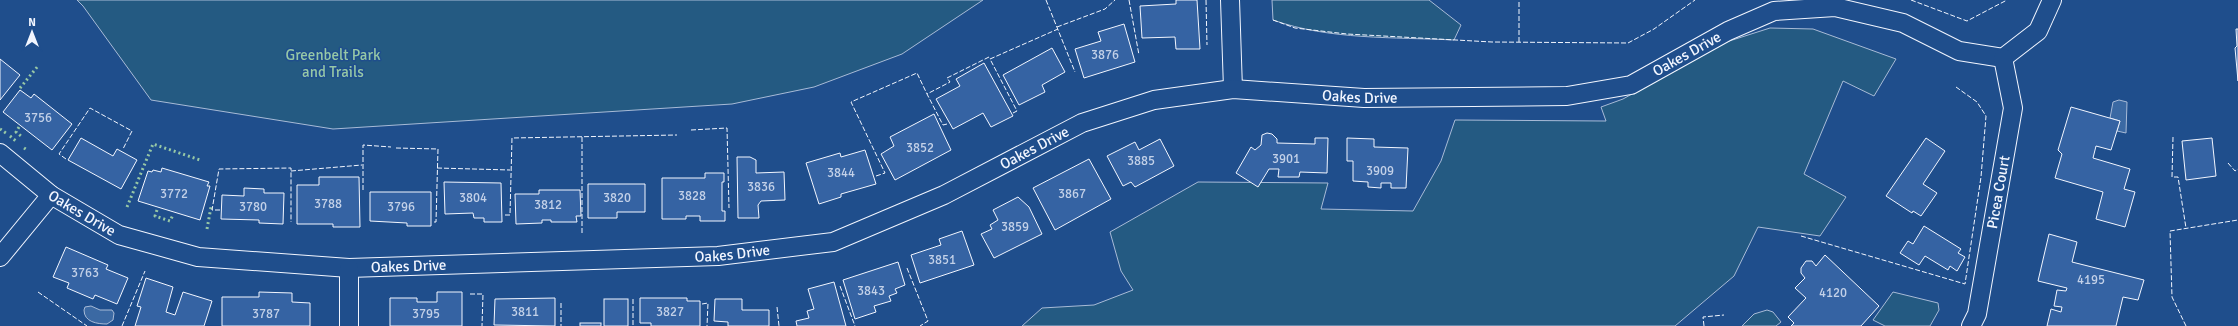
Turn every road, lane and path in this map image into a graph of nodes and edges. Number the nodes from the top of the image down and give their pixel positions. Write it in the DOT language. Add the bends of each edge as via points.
graph roads {
  1 [pos="1230,0"];
  2 [pos="2052,0"];
  3 [pos="2003,58"];
  4 [pos="1233,89"];
  5 [pos="0,153"];
  6 [pos="51,195"];
  7 [pos="0,258"];
  8 [pos="348,268"];
  9 [pos="349,326"];
  10 [pos="1971,326"];
  1 -- 4 [label="street"];
  2 -- 3 [label="street" via="2038,31"];
  3 -- 4 [label="street, Oakes Drive" via="1959,51 1903,23 1835,7 1774,11 1728,31 1632,85 1567,96 1364,98"];
  3 -- 10 [label="street, Picea Court" via="2013,108 1977,314"];
  4 -- 8 [label="street, Oakes Drive" via="1154,100 1082,123 944,195 833,242 718,256"];
  5 -- 6 [label="street, Oakes Drive"];
  6 -- 7 [label="street"];
  6 -- 8 [label="street, Oakes Drive" via="119,235 198,257"];
  8 -- 9 [label="street"];
}
